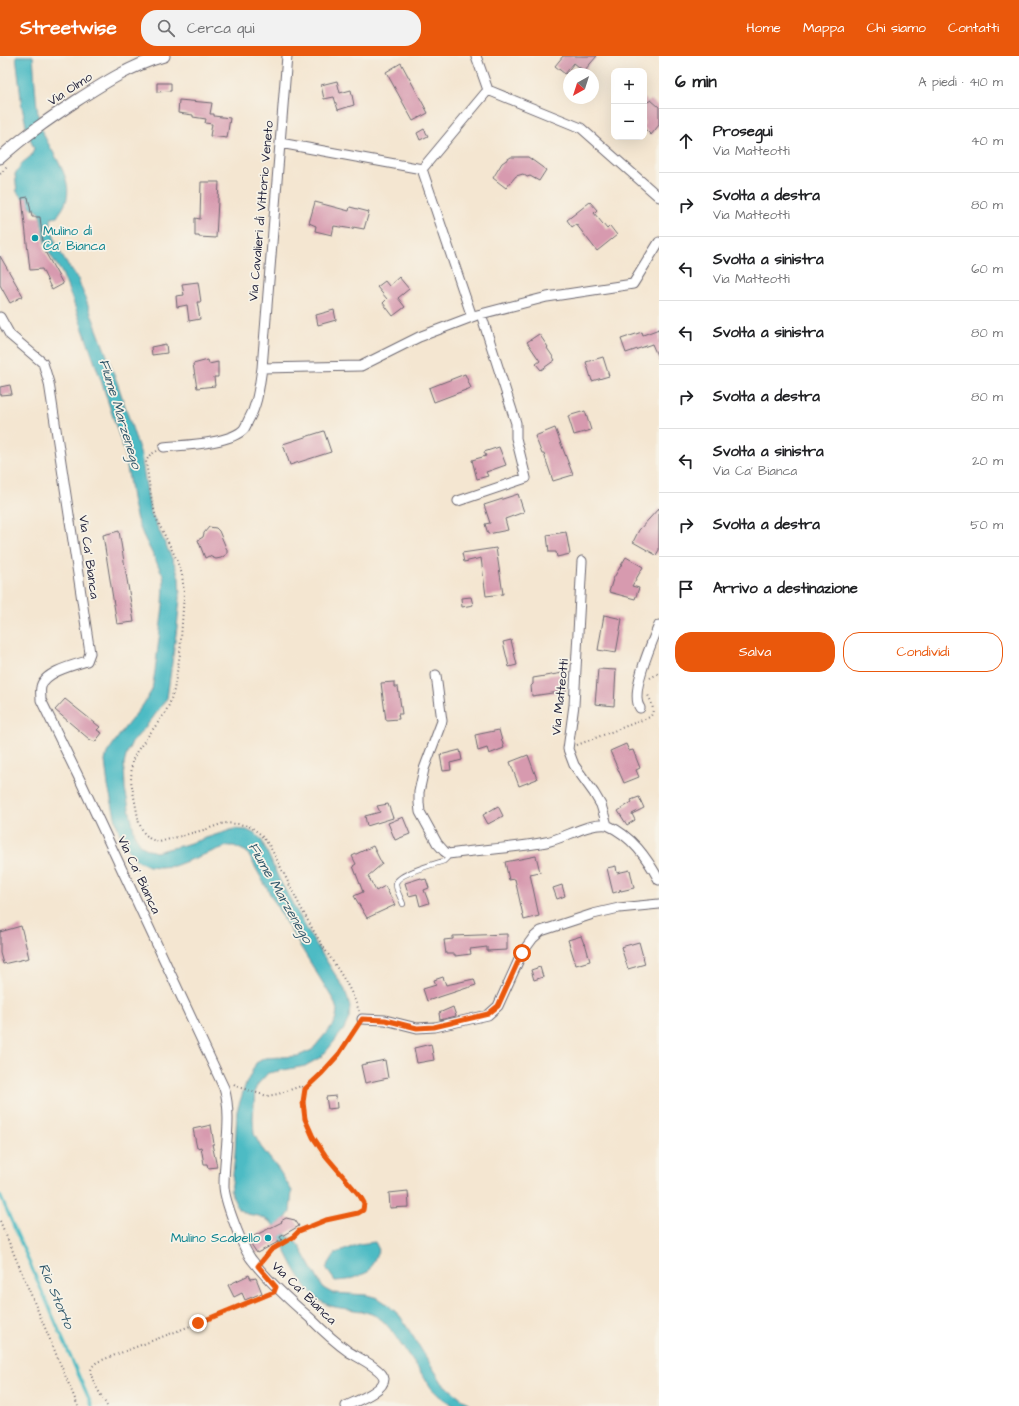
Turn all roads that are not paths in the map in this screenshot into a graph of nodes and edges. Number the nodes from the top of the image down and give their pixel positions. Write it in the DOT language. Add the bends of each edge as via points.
graph roads {
  1 [pos="164,56"];
  2 [pos="287,56"];
  3 [pos="476,56"];
  4 [pos="488,90"];
  5 [pos="280,143"];
  6 [pos="0,158"];
  7 [pos="422,169"];
  8 [pos="659,197"];
  9 [pos="659,242"];
  10 [pos="476,316"];
  11 [pos="0,317"];
  12 [pos="262,368"];
  13 [pos="164,447"];
  14 [pos="458,501"];
  15 [pos="582,562"];
  16 [pos="659,625"];
  17 [pos="436,675"];
  18 [pos="640,708"];
  19 [pos="607,825"];
  20 [pos="448,854"];
  21 [pos="659,880"];
  22 [pos="403,904"];
  23 [pos="659,904"];
  24 [pos="362,1019"];
  25 [pos="346,1406"];
  1 -- 6 [label="street, Via Olmo" via="107,81 19,140"];
  2 -- 5 [label="street, Via Cavalieri di Vittorio Veneto"];
  3 -- 4 [label="street"];
  4 -- 7 [label="street"];
  4 -- 8 [label="street" via="581,128"];
  5 -- 7 [label="street"];
  5 -- 12 [label="street, Via Cavalieri di Vittorio Veneto"];
  7 -- 10 [label="street"];
  9 -- 10 [label="street" via="633,284 547,297"];
  10 -- 12 [label="street" via="419,337 361,366"];
  10 -- 14 [label="street" via="516,423 516,438 526,478"];
  11 -- 25 [label="street, Via Ca' Bianca" via="10,335 43,364 50,383 90,653 87,661 46,677 40,687 41,700 224,1088 227,1098 227,1122 223,1186 228,1207 251,1259 276,1287 339,1344 382,1374 384,1380 380,1388"];
  12 -- 13 [label="street, Via Cavalieri di Vittorio Veneto" via="258,400 244,429 232,437"];
  15 -- 19 [label="street, Via Matteotti" via="574,705 568,749 574,765 601,805"];
  16 -- 18 [label="street" via="648,650 637,691 636,702"];
  17 -- 20 [label="street" via="442,721 424,770 419,803 420,812 437,843"];
  19 -- 20 [label="street" via="588,827 547,842"];
  19 -- 21 [label="street" via="615,828 642,852"];
  20 -- 22 [label="lane" via="444,860 404,875 398,880 396,886"];
  23 -- 24 [label="street" via="619,908 541,931 522,953 498,1006 488,1014 434,1027 417,1028 385,1020"];
}
